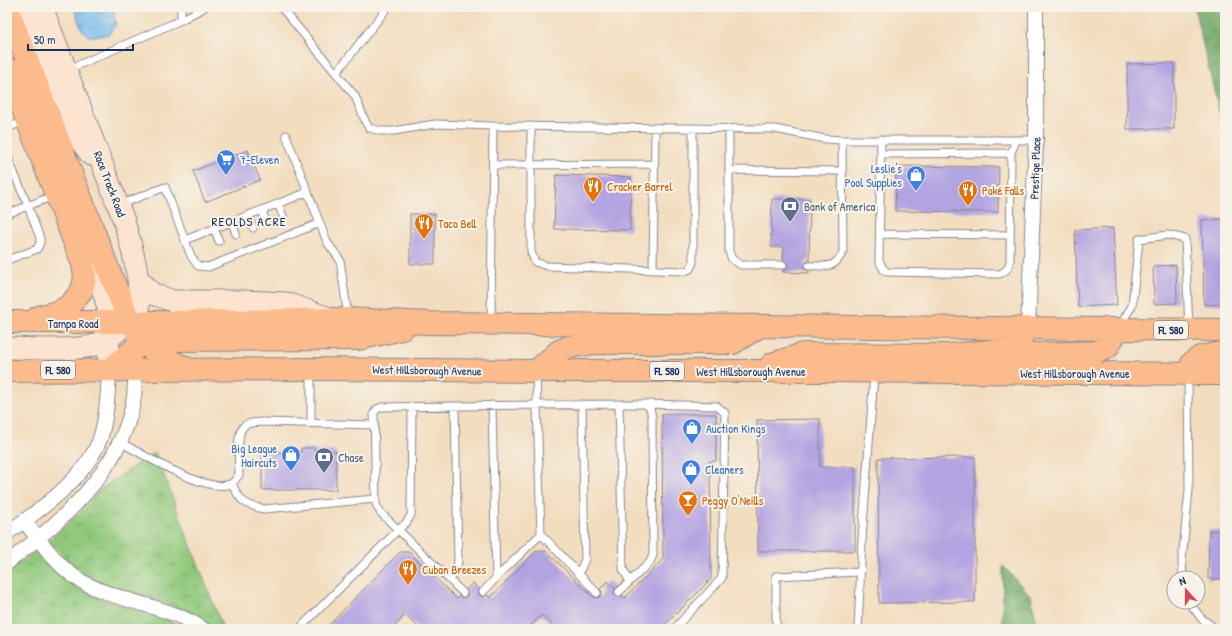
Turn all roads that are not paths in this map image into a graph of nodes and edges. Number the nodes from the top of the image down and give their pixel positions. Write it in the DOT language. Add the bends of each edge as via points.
graph roads {
  1 [pos="26,7"];
  2 [pos="42,7"];
  3 [pos="181,7"];
  4 [pos="205,7"];
  5 [pos="281,7"];
  6 [pos="388,7"];
  7 [pos="1036,7"];
  8 [pos="7,8"];
  9 [pos="181,20"];
  10 [pos="7,38"];
  11 [pos="7,68"];
  12 [pos="66,70"];
  13 [pos="337,72"];
  14 [pos="27,120"];
  15 [pos="493,126"];
  16 [pos="531,126"];
  17 [pos="7,128"];
  18 [pos="655,128"];
  19 [pos="693,128"];
  20 [pos="729,129"];
  21 [pos="286,135"];
  22 [pos="842,140"];
  23 [pos="882,140"];
  24 [pos="1016,140"];
  25 [pos="1036,140"];
  26 [pos="1011,153"];
  27 [pos="881,154"];
  28 [pos="7,156"];
  29 [pos="531,164"];
  30 [pos="654,164"];
  31 [pos="492,165"];
  32 [pos="729,170"];
  33 [pos="842,171"];
  34 [pos="109,180"];
  35 [pos="308,192"];
  36 [pos="56,195"];
  37 [pos="278,203"];
  38 [pos="28,206"];
  39 [pos="118,206"];
  40 [pos="262,210"];
  41 [pos="7,214"];
  42 [pos="248,215"];
  43 [pos="282,216"];
  44 [pos="232,222"];
  45 [pos="266,222"];
  46 [pos="320,223"];
  47 [pos="214,228"];
  48 [pos="253,228"];
  49 [pos="236,234"];
  50 [pos="880,234"];
  51 [pos="1010,235"];
  52 [pos="185,240"];
  53 [pos="219,241"];
  54 [pos="7,260"];
  55 [pos="783,265"];
  56 [pos="809,266"];
  57 [pos="653,270"];
  58 [pos="138,279"];
  59 [pos="342,320"];
  60 [pos="14,322"];
  61 [pos="428,324"];
  62 [pos="491,324"];
  63 [pos="760,326"];
  64 [pos="1028,328"];
  65 [pos="1118,329"];
  66 [pos="129,330"];
  67 [pos="1190,330"];
  68 [pos="1225,330"];
  69 [pos="7,348"];
  70 [pos="1225,352"];
  71 [pos="136,369"];
  72 [pos="190,369"];
  73 [pos="311,369"];
  74 [pos="109,370"];
  75 [pos="7,371"];
  76 [pos="536,371"];
  77 [pos="749,371"];
  78 [pos="874,372"];
  79 [pos="990,373"];
  80 [pos="1188,374"];
  81 [pos="1225,374"];
  82 [pos="537,404"];
  83 [pos="582,404"];
  84 [pos="619,404"];
  85 [pos="645,404"];
  86 [pos="492,405"];
  87 [pos="455,406"];
  88 [pos="412,407"];
  89 [pos="311,423"];
  90 [pos="374,425"];
  91 [pos="120,442"];
  92 [pos="232,484"];
  93 [pos="375,499"];
  94 [pos="24,521"];
  95 [pos="398,530"];
  96 [pos="8,531"];
  97 [pos="541,534"];
  98 [pos="39,538"];
  99 [pos="7,563"];
  100 [pos="1182,570"];
  101 [pos="860,572"];
  102 [pos="579,573"];
  103 [pos="496,578"];
  104 [pos="450,580"];
  105 [pos="630,582"];
  106 [pos="483,592"];
  107 [pos="619,592"];
  108 [pos="462,593"];
  109 [pos="597,593"];
  110 [pos="1195,610"];
  111 [pos="203,629"];
  112 [pos="301,629"];
  113 [pos="674,629"];
  114 [pos="776,629"];
  115 [pos="858,629"];
  116 [pos="1216,629"];
  1 -- 34 [label="main road" via="73,130"];
  2 -- 12 [label="main road, Race Track Road"];
  3 -- 9 [label="lane"];
  4 -- 9 [label="lane"];
  5 -- 13 [label="lane"];
  6 -- 13 [label="lane"];
  7 -- 25 [label="street, Prestige Place"];
  8 -- 66 [label="main road"];
  9 -- 12 [label="lane"];
  10 -- 66 [label="main road, Race Track Road" via="108,308"];
  11 -- 14 [label="main road"];
  12 -- 34 [label="main road, Race Track Road"];
  13 -- 15 [label="lane" via="356,96 369,128 394,131 435,124"];
  14 -- 17 [label="lane"];
  14 -- 36 [label="main road"];
  15 -- 16 [label="lane"];
  15 -- 31 [label="lane"];
  16 -- 18 [label="lane"];
  16 -- 29 [label="lane"];
  18 -- 19 [label="lane"];
  18 -- 30 [label="lane"];
  19 -- 20 [label="lane"];
  19 -- 57 [label="lane" via="693,263 690,269 685,271"];
  20 -- 22 [label="lane" via="775,129"];
  20 -- 32 [label="lane"];
  21 -- 35 [label="lane"];
  22 -- 23 [label="lane"];
  22 -- 33 [label="lane"];
  23 -- 24 [label="lane"];
  23 -- 27 [label="lane"];
  24 -- 25 [label="lane"];
  24 -- 26 [label="lane"];
  25 -- 64 [label="street, Prestige Place"];
  26 -- 27 [label="lane"];
  26 -- 51 [label="lane"];
  27 -- 50 [label="lane"];
  28 -- 38 [label="lane"];
  29 -- 30 [label="lane"];
  29 -- 31 [label="lane"];
  29 -- 57 [label="lane" via="531,252 535,262 547,266"];
  30 -- 57 [label="lane"];
  31 -- 62 [label="lane"];
  32 -- 33 [label="lane"];
  32 -- 55 [label="lane" via="729,252 732,259 741,265"];
  33 -- 56 [label="lane" via="843,252 838,261 831,266"];
  34 -- 39 [label="main road, Race Track Road"];
  35 -- 37 [label="lane"];
  35 -- 46 [label="lane"];
  36 -- 38 [label="lane"];
  36 -- 60 [label="main road" via="83,264 85,278 82,290 71,304 60,311"];
  37 -- 40 [label="lane"];
  37 -- 43 [label="lane"];
  38 -- 41 [label="lane"];
  38 -- 54 [label="lane" via="40,243 37,249"];
  39 -- 52 [label="lane" via="165,186"];
  39 -- 58 [label="main road, Race Track Road" via="132,248"];
  40 -- 42 [label="lane"];
  40 -- 45 [label="lane"];
  42 -- 44 [label="lane"];
  42 -- 48 [label="lane"];
  44 -- 47 [label="lane"];
  44 -- 49 [label="lane"];
  46 -- 52 [label="lane" via="242,250 208,267 198,266"];
  46 -- 59 [label="lane" via="327,242 340,260"];
  47 -- 52 [label="lane"];
  47 -- 53 [label="lane"];
  50 -- 51 [label="lane"];
  50 -- 51 [label="lane" via="879,261 888,272 999,274 1009,267"];
  58 -- 59 [label="main road" via="153,294 173,301 286,303"];
  58 -- 66 [label="main road, Race Track Road" via="139,300"];
  59 -- 61 [label="main road, FL 580"];
  59 -- 66 [label="main road, FL 580"];
  60 -- 66 [label="main road, Tampa Road / FL 580"];
  61 -- 62 [label="main road, FL 580"];
  61 -- 66 [label="main road" via="358,340 173,340"];
  62 -- 63 [label="main road, FL 580"];
  63 -- 64 [label="main road, FL 580"];
  63 -- 76 [label="main road" via="733,343 594,343 569,348 559,351"];
  64 -- 65 [label="main road, FL 580"];
  64 -- 77 [label="main road" via="1012,347 989,351 949,355 803,354"];
  65 -- 67 [label="main road, FL 580"];
  65 -- 67 [label="lane" via="1132,306 1139,239 1168,235 1185,239"];
  65 -- 79 [label="main road" via="1107,348 1096,352 1029,354"];
  66 -- 69 [label="main road" via="98,344 84,347"];
  66 -- 71 [label="main road, Race Track Road"];
  66 -- 72 [label="main road" via="158,355"];
  66 -- 74 [label="main road"];
  67 -- 68 [label="main road, FL 580"];
  70 -- 80 [label="main road" via="1200,357 1192,363"];
  71 -- 72 [label="main road, West Hillsborough Avenue / FL 580"];
  71 -- 74 [label="main road, West Hillsborough Avenue / FL 580"];
  71 -- 91 [label="street" via="133,404"];
  72 -- 73 [label="main road, West Hillsborough Avenue / FL 580"];
  73 -- 76 [label="main road, West Hillsborough Avenue / FL 580"];
  73 -- 89 [label="lane"];
  74 -- 75 [label="main road, FL 580"];
  74 -- 94 [label="street" via="105,417 100,439 91,458 72,481"];
  76 -- 77 [label="main road, West Hillsborough Avenue / FL 580"];
  76 -- 82 [label="lane"];
  77 -- 78 [label="main road, West Hillsborough Avenue / FL 580"];
  78 -- 79 [label="main road, West Hillsborough Avenue / FL 580"];
  78 -- 101 [label="lane"];
  79 -- 80 [label="main road, West Hillsborough Avenue / FL 580"];
  80 -- 81 [label="main road, West Hillsborough Avenue / FL 580"];
  80 -- 100 [label="lane" via="1189,490"];
  82 -- 83 [label="lane"];
  82 -- 86 [label="lane"];
  82 -- 97 [label="lane"];
  83 -- 84 [label="lane"];
  83 -- 102 [label="lane" via="585,559"];
  84 -- 85 [label="lane"];
  84 -- 105 [label="lane" via="623,569"];
  85 -- 105 [label="lane" via="650,408 652,417 653,555 650,562"];
  85 -- 113 [label="lane" via="716,406 725,412 722,578"];
  86 -- 87 [label="lane"];
  86 -- 103 [label="lane"];
  87 -- 88 [label="lane"];
  87 -- 104 [label="lane" via="458,561"];
  88 -- 90 [label="lane" via="377,409 374,413"];
  88 -- 95 [label="lane" via="412,515"];
  89 -- 90 [label="lane"];
  89 -- 92 [label="lane" via="249,423 238,438 238,475"];
  90 -- 93 [label="lane"];
  91 -- 92 [label="lane" via="184,476 223,486"];
  91 -- 98 [label="street" via="98,480 75,506"];
  92 -- 93 [label="lane" via="243,501 250,506 264,509"];
  93 -- 95 [label="lane" via="380,512"];
  94 -- 96 [label="street"];
  94 -- 98 [label="street"];
  95 -- 104 [label="lane"];
  95 -- 112 [label="lane"];
  97 -- 102 [label="lane"];
  97 -- 103 [label="lane"];
  98 -- 99 [label="street"];
  98 -- 111 [label="street" via="59,563 80,580 102,592 152,606 192,621"];
  101 -- 114 [label="lane" via="776,576"];
  101 -- 115 [label="lane"];
  102 -- 109 [label="lane"];
  103 -- 106 [label="lane"];
  104 -- 108 [label="lane"];
  105 -- 107 [label="lane"];
  110 -- 116 [label="lane"];
}
